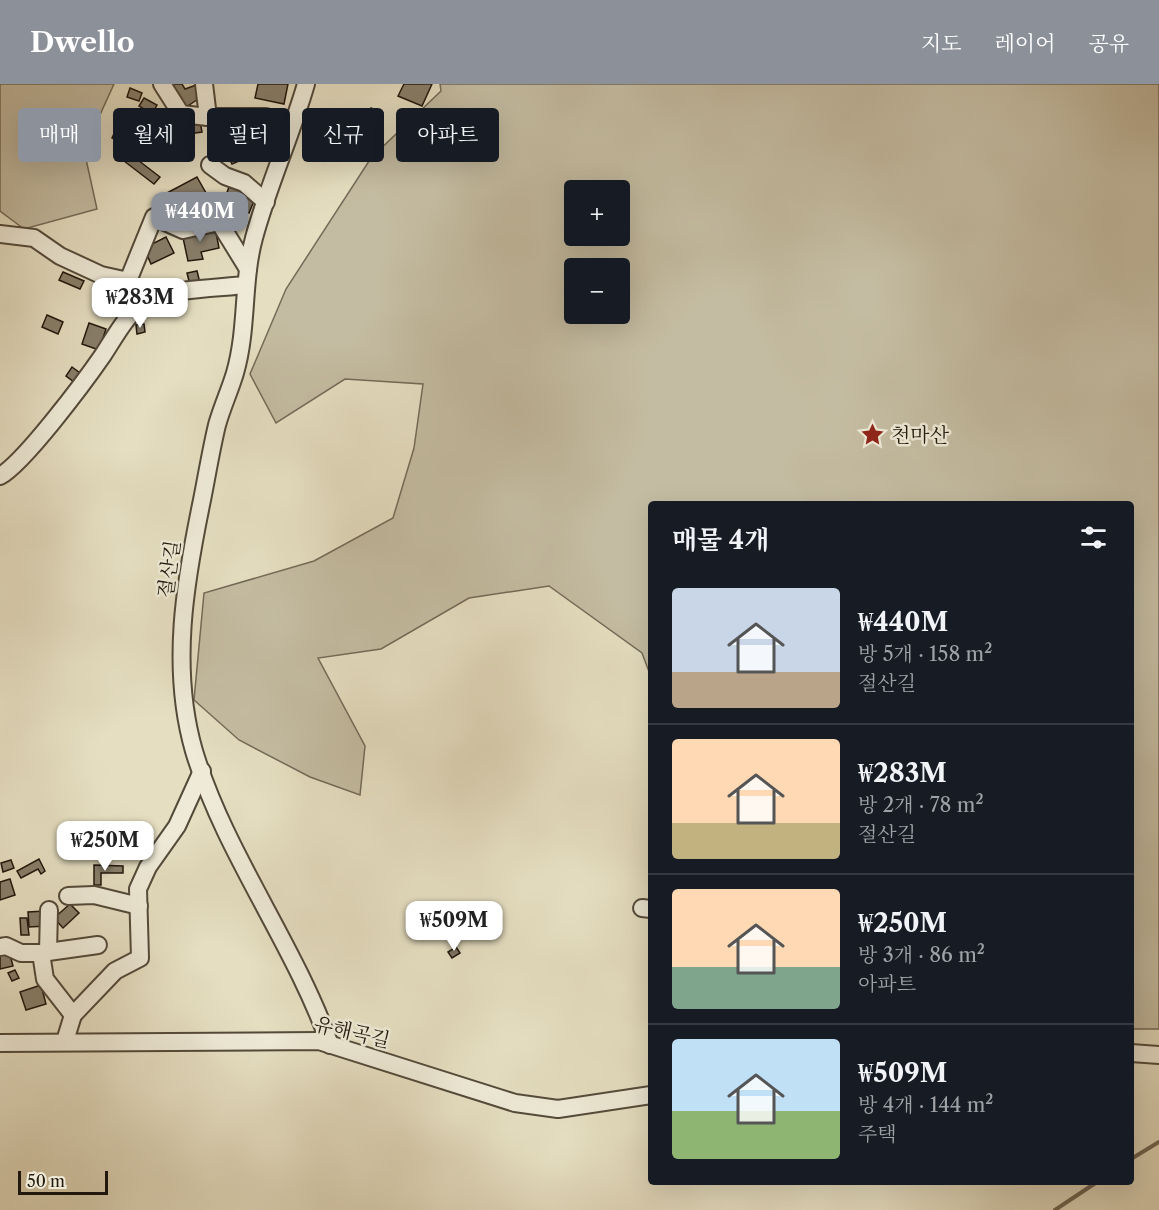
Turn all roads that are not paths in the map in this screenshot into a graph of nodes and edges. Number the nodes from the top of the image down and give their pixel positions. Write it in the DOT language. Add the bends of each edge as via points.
graph roads {
  1 [pos="162,84"];
  2 [pos="204,84"];
  3 [pos="306,84"];
  4 [pos="207,109"];
  5 [pos="207,117"];
  6 [pos="290,131"];
  7 [pos="280,162"];
  8 [pos="210,165"];
  9 [pos="266,202"];
  10 [pos="0,234"];
  11 [pos="246,277"];
  12 [pos="128,281"];
  13 [pos="136,309"];
  14 [pos="0,477"];
  15 [pos="202,771"];
  16 [pos="68,896"];
  17 [pos="139,906"];
  18 [pos="49,910"];
  19 [pos="98,945"];
  20 [pos="0,947"];
  21 [pos="45,952"];
  22 [pos="73,1015"];
  23 [pos="65,1041"];
  24 [pos="0,1043"];
  25 [pos="330,1045"];
  26 [pos="1134,1053"];
  27 [pos="1159,1055"];
  28 [pos="648,1095"];
  1 -- 5 [label="street" via="181,114"];
  2 -- 4 [label="street"];
  3 -- 6 [label="street, 절산길"];
  7 -- 9 [label="street, 절산길"];
  8 -- 9 [label="street" via="244,183"];
  9 -- 11 [label="street, 절산길"];
  10 -- 12 [label="street" via="34,238 60,256 102,276"];
  11 -- 12 [label="street" via="219,222 183,230 154,217"];
  11 -- 13 [label="street" via="155,297"];
  11 -- 15 [label="street, 절산길" via="244,330 217,425 194,540 182,630 185,709"];
  12 -- 13 [label="street"];
  13 -- 14 [label="street" via="17,463"];
  15 -- 17 [label="street" via="177,826 148,867 138,889"];
  15 -- 25 [label="street, 절산길" via="217,811 317,1010"];
  16 -- 17 [label="street" via="94,895"];
  17 -- 22 [label="street" via="140,958 115,971"];
  18 -- 21 [label="street"];
  19 -- 21 [label="street"];
  20 -- 21 [label="street" via="21,953"];
  21 -- 22 [label="street" via="45,979"];
  22 -- 23 [label="street"];
  23 -- 24 [label="street, 유해곡길"];
  23 -- 25 [label="street, 유해곡길" via="297,1041"];
  25 -- 28 [label="street, 유해곡길" via="515,1103 558,1109"];
  26 -- 27 [label="street"];
}
